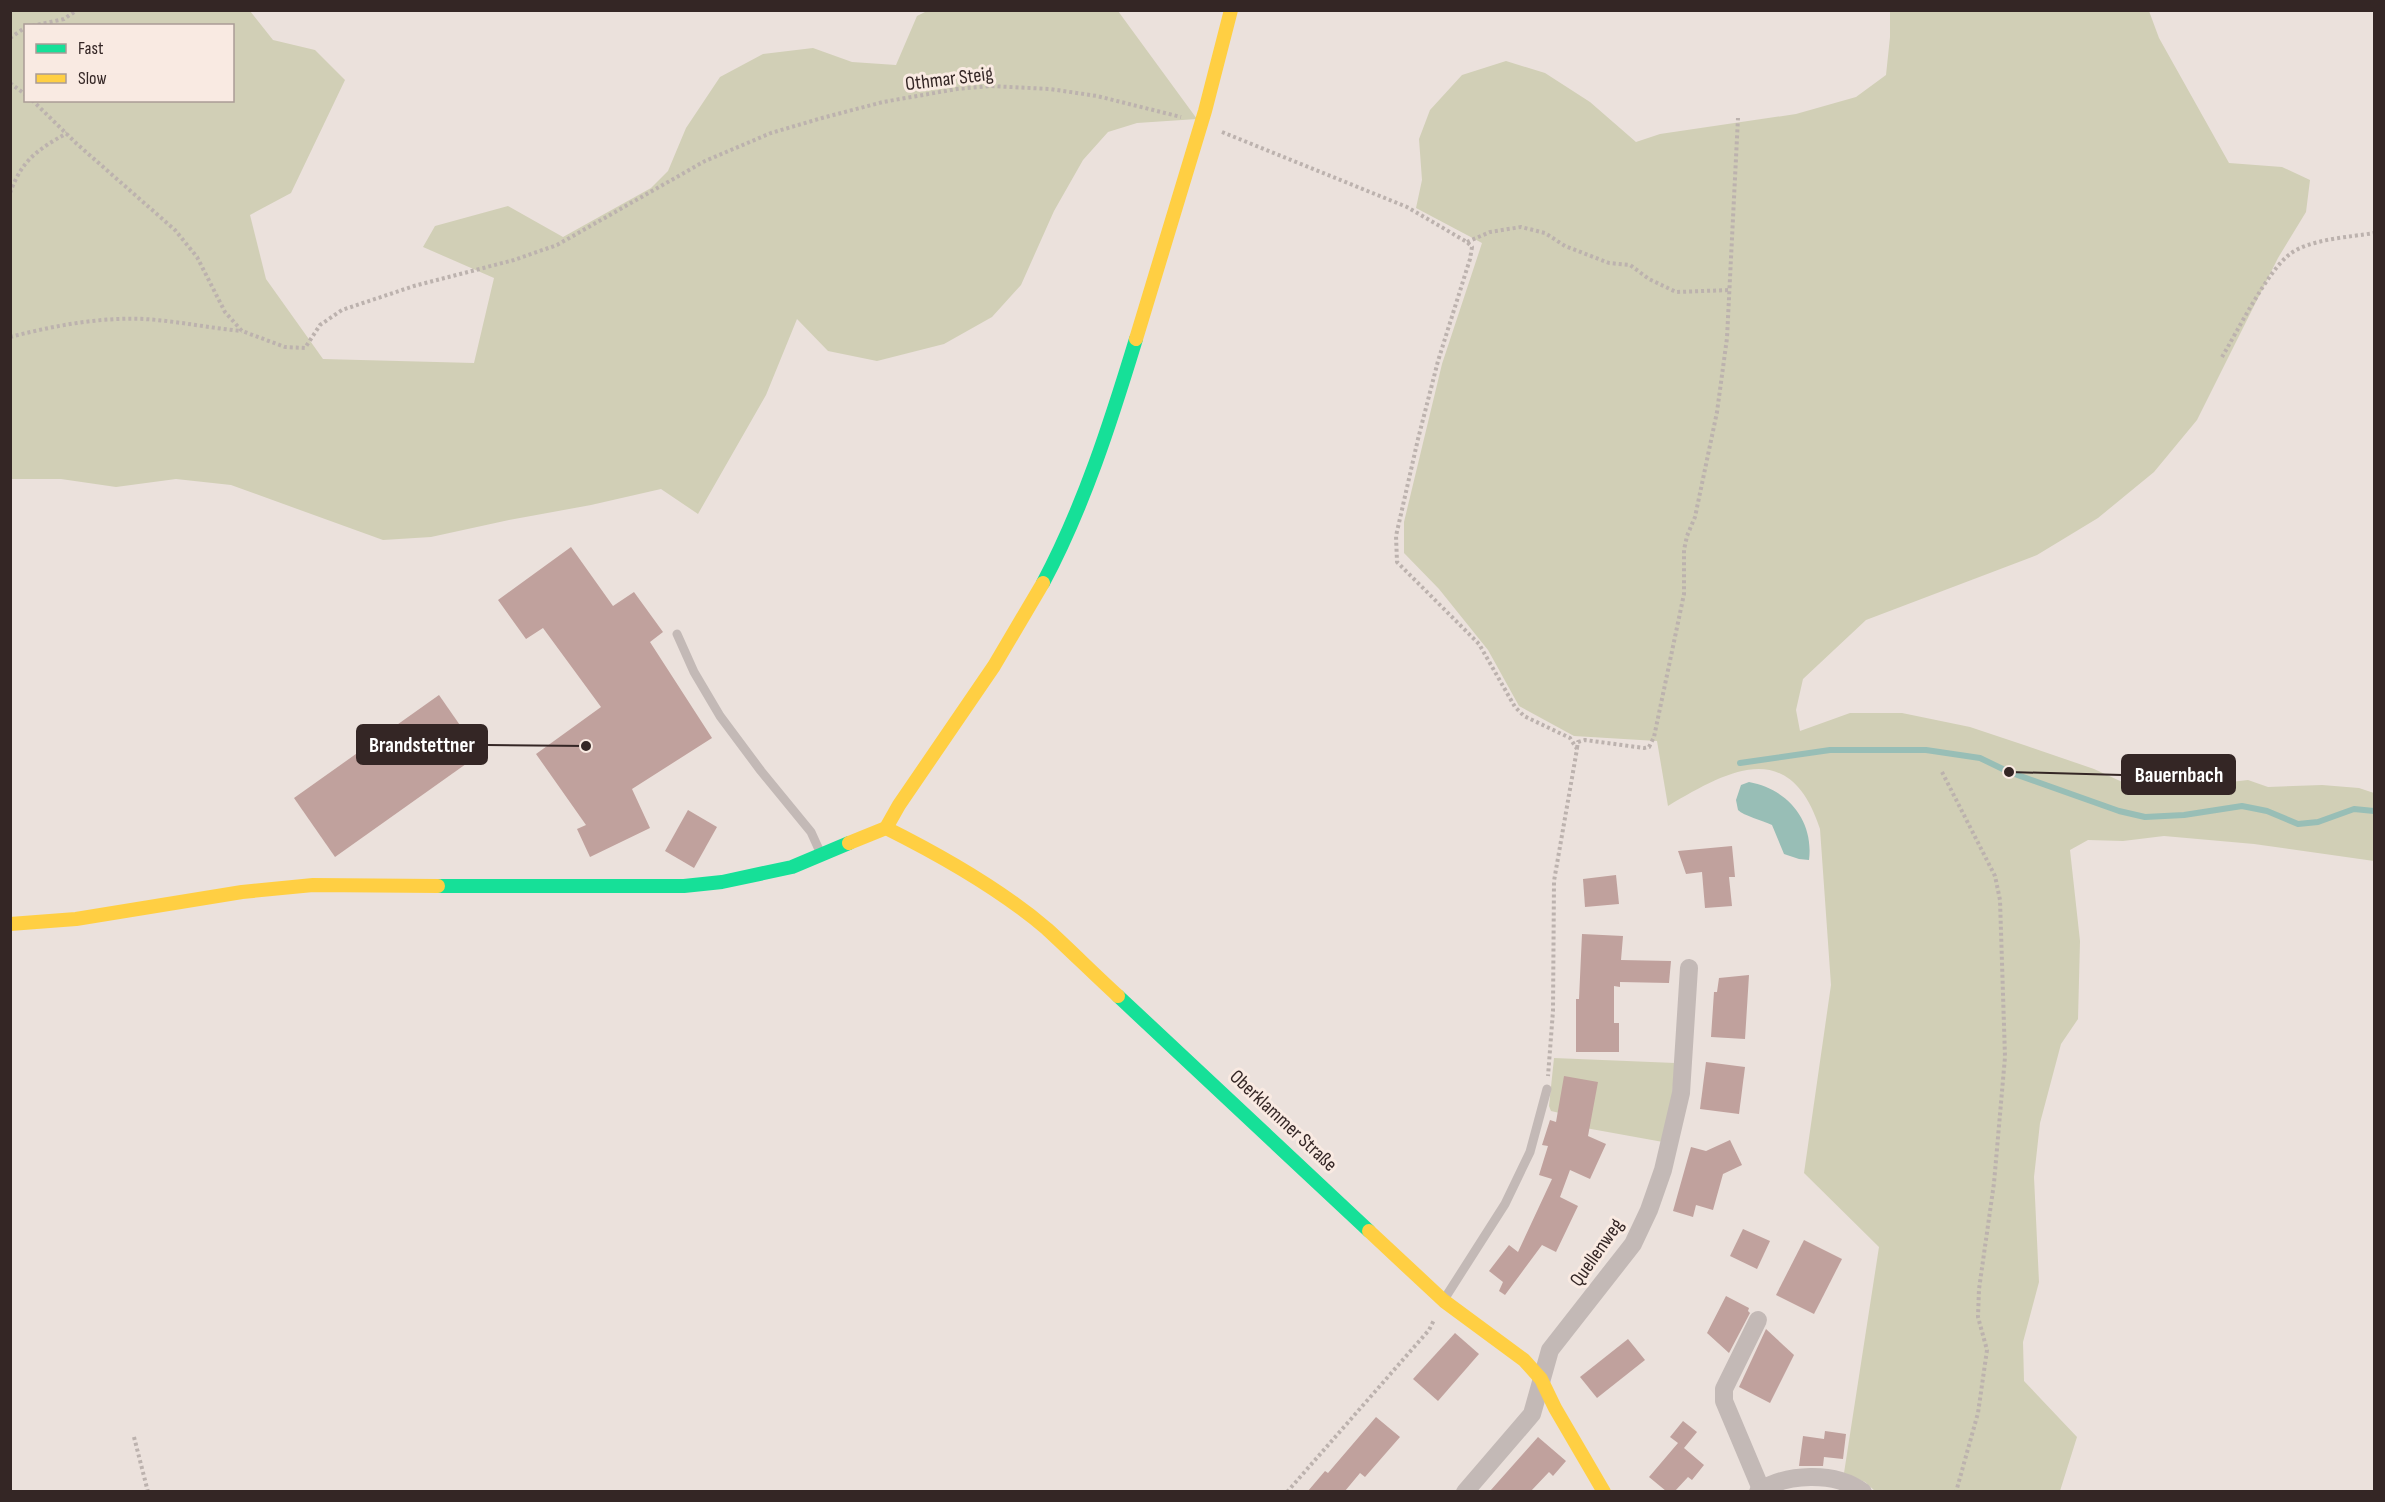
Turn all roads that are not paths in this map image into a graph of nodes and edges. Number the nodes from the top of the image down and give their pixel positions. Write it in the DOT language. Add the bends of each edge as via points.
graph roads {
  1 [pos="1231,10"];
  2 [pos="676,634"];
  3 [pos="886,828"];
  4 [pos="822,856"];
  5 [pos="10,924"];
  6 [pos="1689,968"];
  7 [pos="1547,1089"];
  8 [pos="1444,1300"];
  9 [pos="1758,1320"];
  10 [pos="1541,1379"];
  11 [pos="1760,1490"];
  12 [pos="1465,1491"];
  13 [pos="1604,1491"];
  14 [pos="1863,1491"];
  1 -- 3 [label="street" via="1202,124 1139,330 1071,526 1016,631"];
  2 -- 4 [label="lane" via="720,716 811,832"];
  3 -- 4 [label="street"];
  3 -- 8 [label="street, Oberklammer Straße" via="951,862 1046,929"];
  4 -- 5 [label="street" via="758,875 684,886 312,885 242,892 76,919"];
  6 -- 10 [label="street, Quellenweg" via="1681,1093 1663,1170 1633,1244 1550,1350"];
  7 -- 8 [label="lane" via="1530,1152 1505,1204"];
  8 -- 10 [label="street, Oberklammer Straße" via="1524,1360"];
  9 -- 11 [label="street" via="1724,1389 1724,1401"];
  10 -- 12 [label="street, Quellenweg" via="1532,1414"];
  10 -- 13 [label="street, Oberklammer Straße"];
  11 -- 14 [label="street" via="1796,1478 1831,1478"];
}
